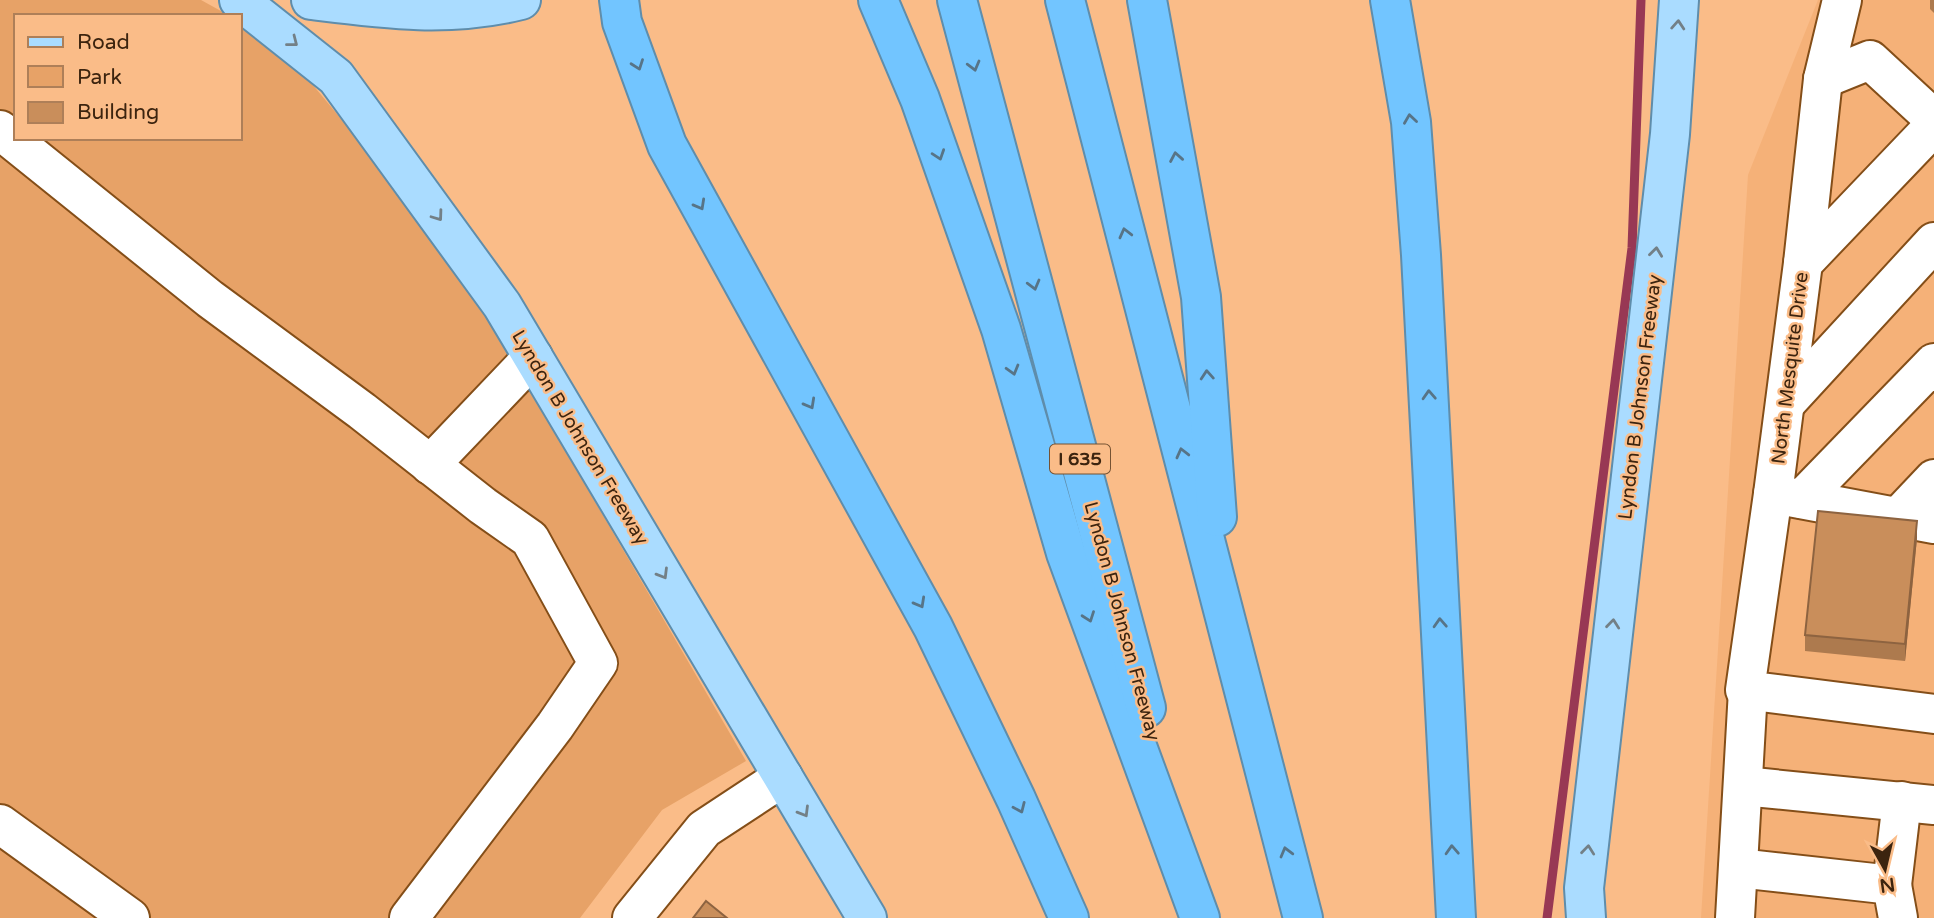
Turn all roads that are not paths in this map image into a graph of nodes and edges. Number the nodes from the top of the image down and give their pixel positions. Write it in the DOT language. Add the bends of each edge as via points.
graph roads {
  1 [pos="239,0"];
  2 [pos="311,0"];
  3 [pos="619,0"];
  4 [pos="878,0"];
  5 [pos="957,0"];
  6 [pos="1065,0"];
  7 [pos="1147,0"];
  8 [pos="1390,0"];
  9 [pos="1679,0"];
  10 [pos="1842,0"];
  11 [pos="513,2"];
  12 [pos="1822,79"];
  13 [pos="1934,119"];
  14 [pos="1934,126"];
  15 [pos="0,130"];
  16 [pos="1934,242"];
  17 [pos="1803,263"];
  18 [pos="533,357"];
  19 [pos="1934,363"];
  20 [pos="1785,404"];
  21 [pos="430,465"];
  22 [pos="1934,479"];
  23 [pos="1788,496"];
  24 [pos="1916,520"];
  25 [pos="1224,614"];
  26 [pos="1748,691"];
  27 [pos="1934,714"];
  28 [pos="783,777"];
  29 [pos="1743,786"];
  30 [pos="1918,803"];
  31 [pos="0,824"];
  32 [pos="1738,868"];
  33 [pos="1895,902"];
  34 [pos="130,918"];
  35 [pos="408,918"];
  36 [pos="632,918"];
  37 [pos="867,918"];
  38 [pos="1069,918"];
  39 [pos="1201,918"];
  40 [pos="1303,918"];
  41 [pos="1456,918"];
  42 [pos="1586,918"];
  43 [pos="1735,918"];
  1 -- 18 [label="main road, Lyndon B Johnson Freeway, one-way" via="336,76 502,304"];
  2 -- 11 [label="main road" via="451,12"];
  3 -- 38 [label="highway, one-way" via="621,22 667,145 933,627"];
  4 -- 39 [label="highway, one-way" via="920,99 1001,329 1066,553"];
  5 -- 39 [label="highway, Lyndon B Johnson Freeway / I 635, one-way"];
  25 -- 6 [label="highway, one-way"];
  25 -- 7 [label="highway, one-way" via="1201,297"];
  41 -- 8 [label="highway, one-way" via="1422,255 1411,122"];
  42 -- 9 [label="main road, Lyndon B Johnson Freeway, one-way" via="1584,888 1670,134"];
  10 -- 12 [label="street, North Mesquite Drive"];
  12 -- 13 [label="street" via="1870,60"];
  12 -- 17 [label="street, North Mesquite Drive"];
  14 -- 17 [label="street"];
  15 -- 21 [label="street" via="211,299"];
  16 -- 20 [label="street"];
  17 -- 20 [label="street, North Mesquite Drive"];
  18 -- 21 [label="street"];
  18 -- 28 [label="main road, Lyndon B Johnson Freeway, one-way"];
  19 -- 23 [label="street"];
  20 -- 23 [label="street, North Mesquite Drive"];
  21 -- 35 [label="street" via="530,539 598,663"];
  22 -- 24 [label="street"];
  23 -- 24 [label="street"];
  23 -- 26 [label="street, North Mesquite Drive"];
  40 -- 25 [label="highway, one-way"];
  26 -- 27 [label="street"];
  26 -- 29 [label="street, North Mesquite Drive"];
  28 -- 36 [label="street" via="704,829"];
  28 -- 37 [label="main road, Lyndon B Johnson Freeway, one-way"];
  29 -- 30 [label="street"];
  29 -- 32 [label="street, North Mesquite Drive"];
  30 -- 33 [label="street"];
  31 -- 34 [label="street"];
  32 -- 33 [label="street"];
  32 -- 43 [label="street, North Mesquite Drive"];
}
